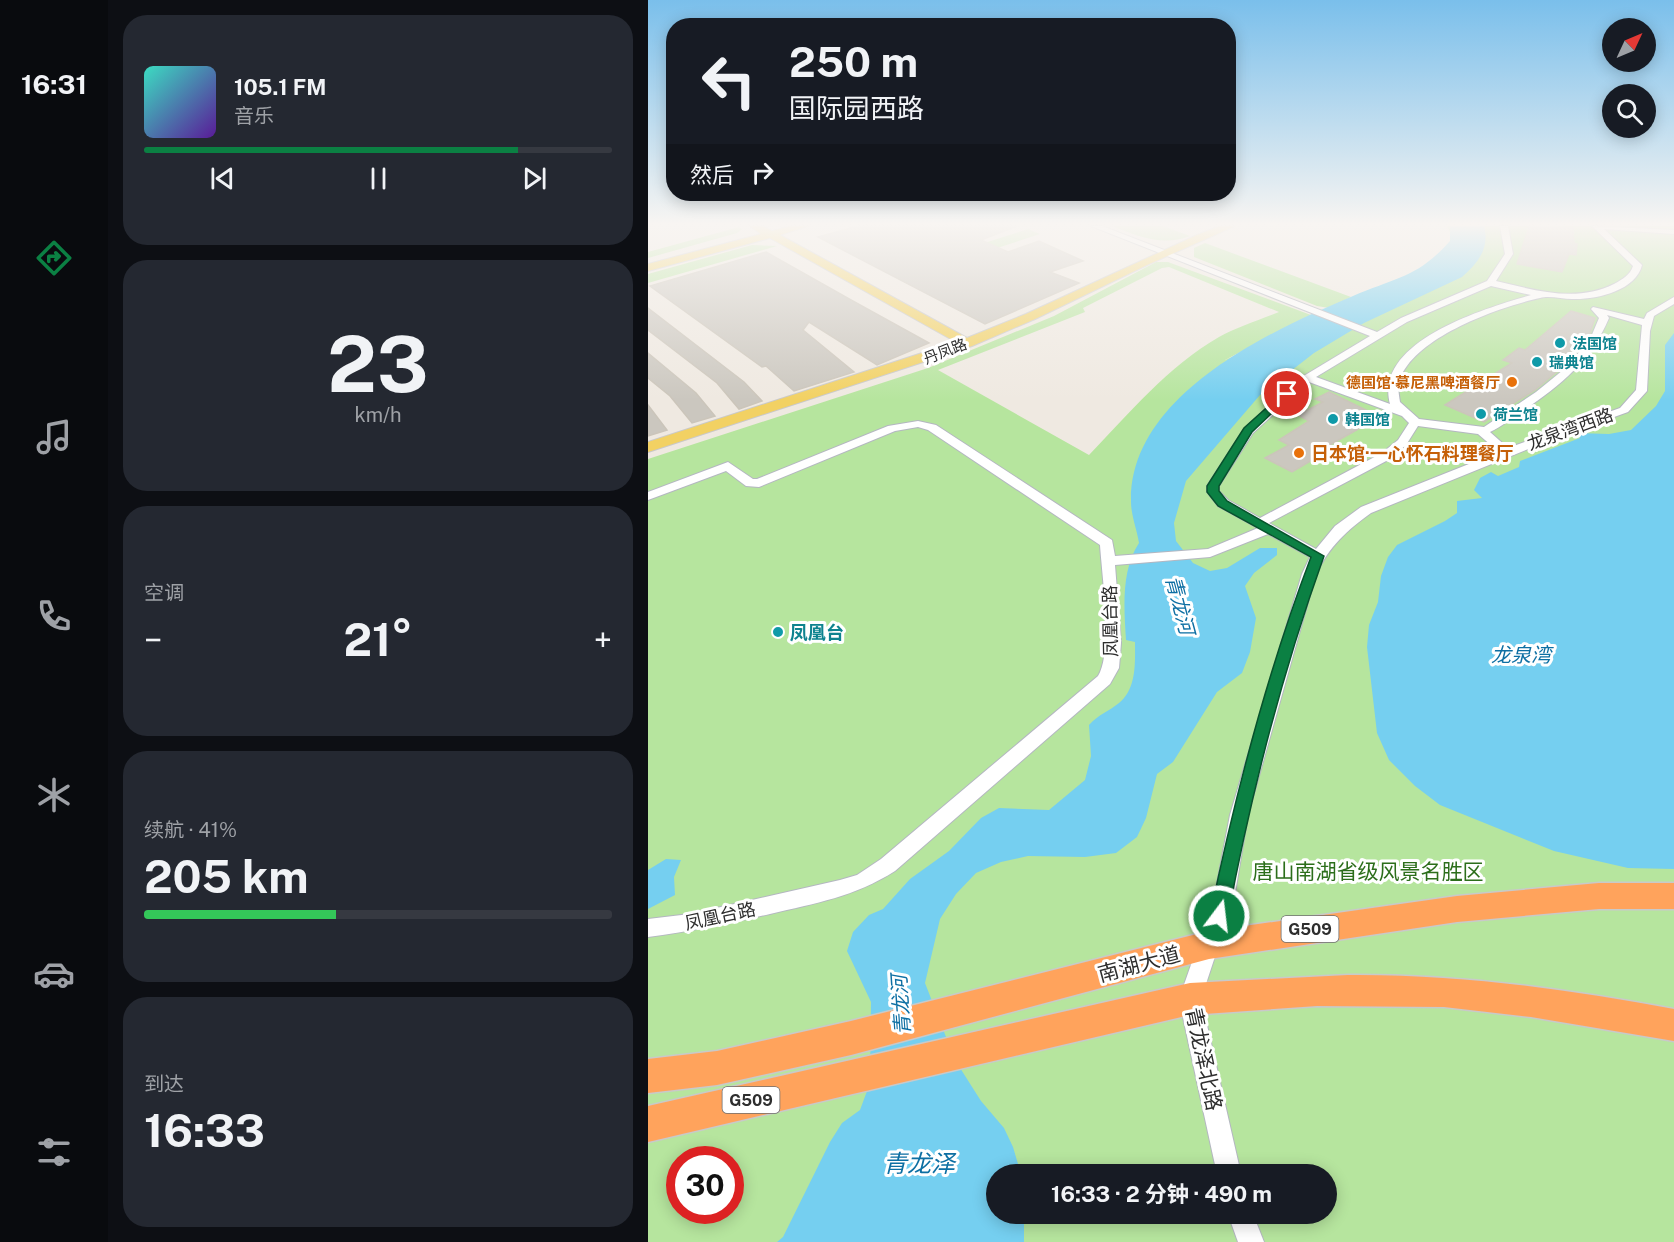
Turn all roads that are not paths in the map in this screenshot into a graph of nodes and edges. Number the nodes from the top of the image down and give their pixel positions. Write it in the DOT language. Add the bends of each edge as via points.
graph roads {
  1 [pos="872,284"];
  2 [pos="1098,284"];
  3 [pos="1243,284"];
  4 [pos="1488,284"];
  5 [pos="1495,284"];
  6 [pos="1621,284"];
  7 [pos="1542,294"];
  8 [pos="1562,297"];
  9 [pos="1674,300"];
  10 [pos="1600,310"];
  11 [pos="1647,323"];
  12 [pos="1374,334"];
  13 [pos="974,340"];
  14 [pos="1308,378"];
  15 [pos="1410,418"];
  16 [pos="1481,431"];
  17 [pos="648,447"];
  18 [pos="1507,453"];
  19 [pos="648,496"];
  20 [pos="1265,526"];
  21 [pos="1318,556"];
  22 [pos="1118,561"];
  23 [pos="1674,896"];
  24 [pos="648,928"];
  25 [pos="1209,945"];
  26 [pos="1190,999"];
  27 [pos="1674,1025"];
  28 [pos="648,1076"];
  29 [pos="648,1124"];
  30 [pos="1228,1164"];
  31 [pos="1245,1224"];
  32 [pos="1251,1242"];
  1 -- 13 [label="main road"];
  2 -- 13 [label="main road, 丹凤路"];
  3 -- 12 [label="street"];
  4 -- 12 [label="street"];
  5 -- 7 [label="street"];
  6 -- 8 [label="street" via="1592,297"];
  7 -- 8 [label="street"];
  7 -- 15 [label="street" via="1454,326 1413,354 1394,380 1395,403"];
  8 -- 10 [label="street"];
  9 -- 11 [label="street" via="1650,315"];
  10 -- 11 [label="street"];
  10 -- 16 [label="street" via="1604,318 1601,327 1582,360 1545,390"];
  11 -- 18 [label="street, 龙泉湾西路" via="1644,382 1631,404 1616,414"];
  12 -- 14 [label="street"];
  13 -- 17 [label="main road, 丹凤路"];
  14 -- 15 [label="street"];
  14 -- 20 [label="street" via="1248,430 1213,486 1213,492 1223,503"];
  15 -- 16 [label="street"];
  15 -- 20 [label="street" via="1402,442 1386,456"];
  16 -- 18 [label="street"];
  18 -- 21 [label="street, 龙泉湾西路" via="1366,510 1340,529"];
  19 -- 22 [label="street, 凤凰台路" via="728,466 750,483 759,483 892,428 918,424 932,427 1107,543"];
  20 -- 21 [label="street"];
  20 -- 22 [label="street" via="1225,549 1192,556"];
  21 -- 25 [label="street, 龙泉湾西路" via="1239,815 1224,900"];
  22 -- 24 [label="street, 凤凰台路" via="1112,658 1104,680 888,865 840,889 690,923"];
  23 -- 25 [label="highway, 南湖大道 / G509" via="1599,896 1457,909"];
  25 -- 26 [label="street, 青龙泽北路"];
  25 -- 28 [label="highway, 南湖大道 / G509" via="851,1038 717,1068"];
  26 -- 27 [label="highway, G509" via="1273,992 1445,992 1580,1008"];
  26 -- 29 [label="highway, G509"];
  26 -- 30 [label="street, 青龙泽北路"];
  31 -- 32 [label="street"];
}
